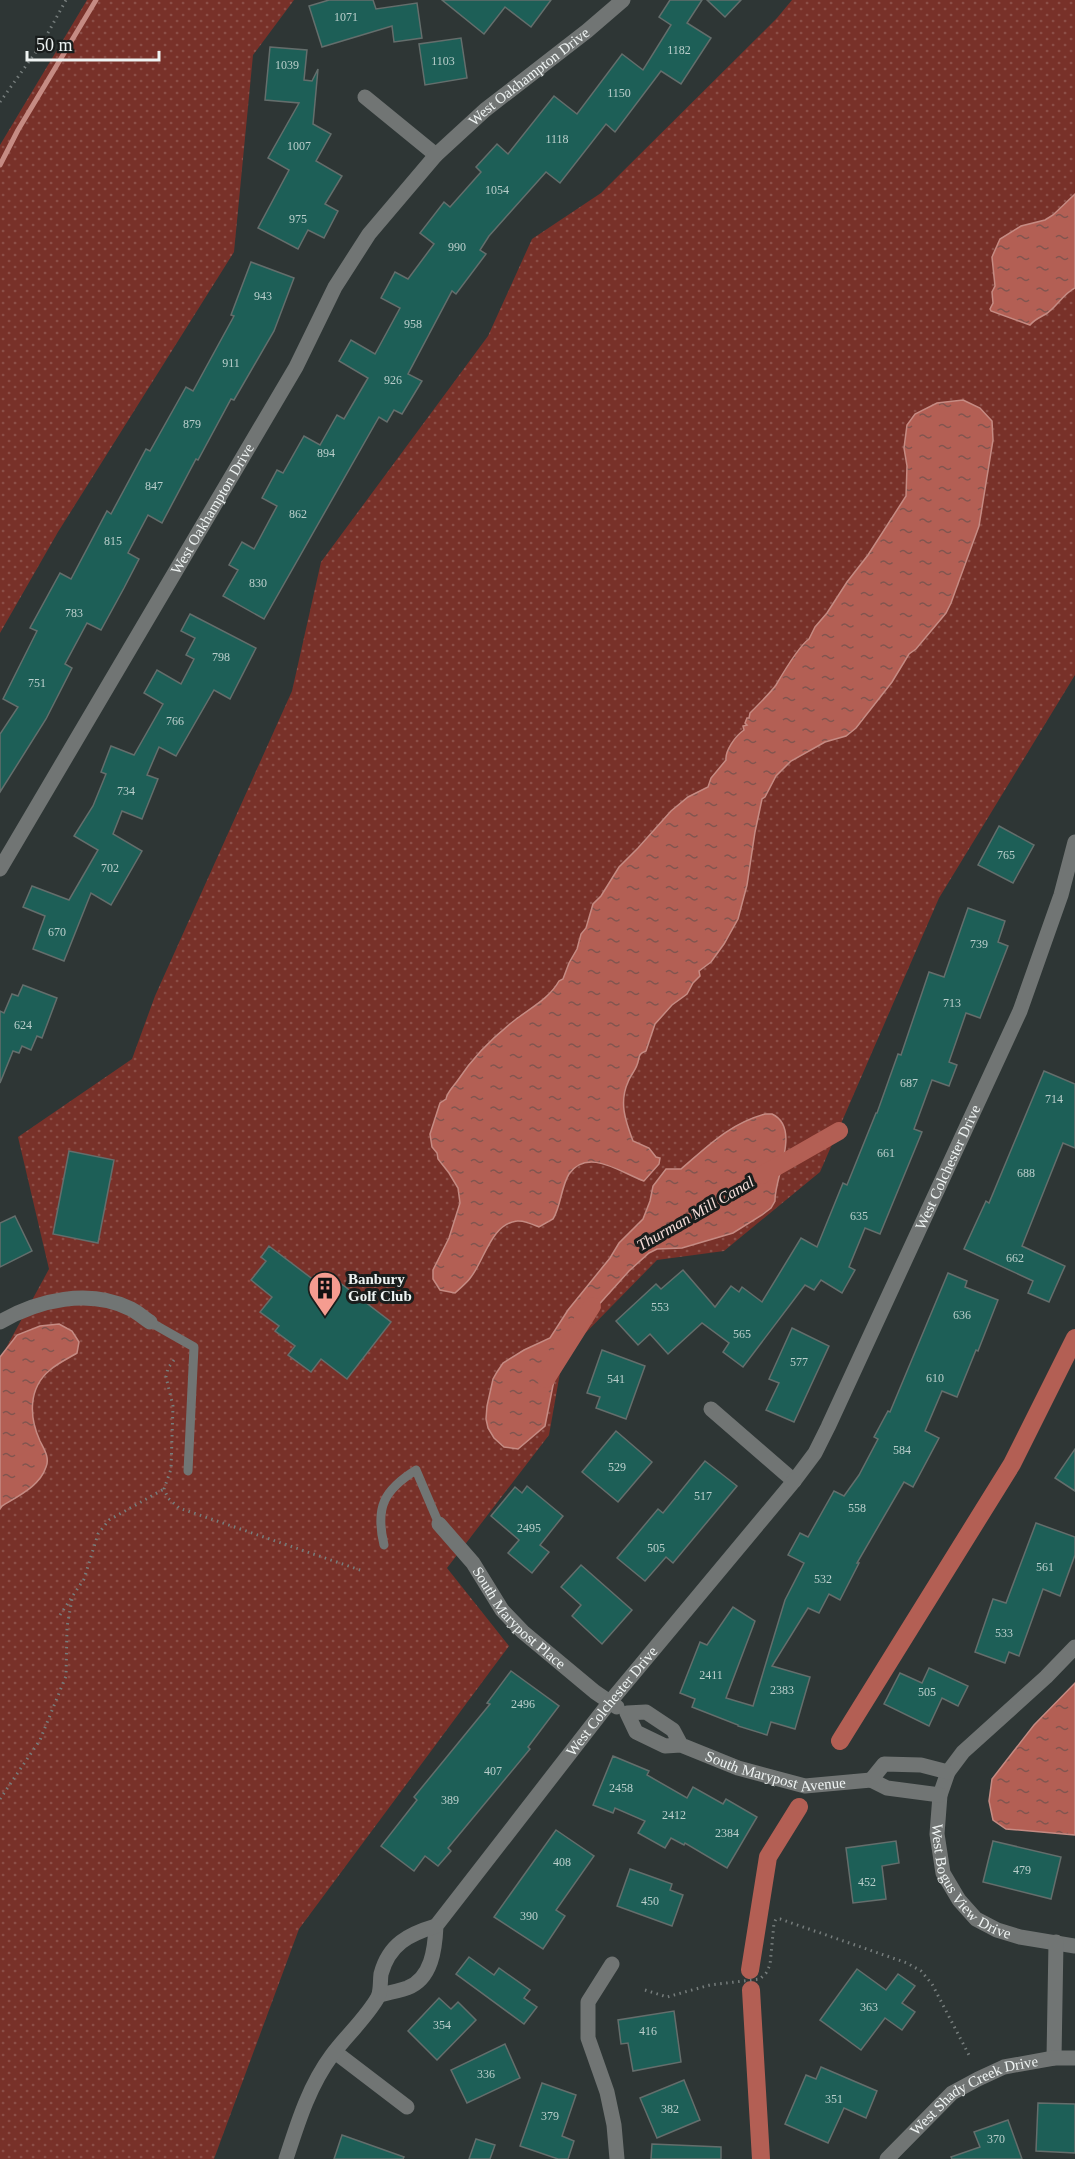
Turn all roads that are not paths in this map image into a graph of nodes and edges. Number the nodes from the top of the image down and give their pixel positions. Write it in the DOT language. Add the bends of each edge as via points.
graph roads {
  1 [pos="623,0"];
  2 [pos="365,98"];
  3 [pos="436,155"];
  4 [pos="1075,842"];
  5 [pos="0,869"];
  6 [pos="0,1322"];
  7 [pos="150,1322"];
  8 [pos="711,1409"];
  9 [pos="188,1471"];
  10 [pos="794,1481"];
  11 [pos="439,1524"];
  12 [pos="384,1545"];
  13 [pos="1075,1647"];
  14 [pos="609,1703"];
  15 [pos="627,1713"];
  16 [pos="681,1745"];
  17 [pos="948,1772"];
  18 [pos="871,1780"];
  19 [pos="940,1795"];
  20 [pos="436,1926"];
  21 [pos="1056,1942"];
  22 [pos="1075,1946"];
  23 [pos="612,1964"];
  24 [pos="379,1995"];
  25 [pos="335,2052"];
  26 [pos="1054,2058"];
  27 [pos="1075,2058"];
  28 [pos="407,2107"];
  29 [pos="286,2159"];
  30 [pos="617,2159"];
  31 [pos="887,2159"];
  1 -- 3 [label="street, West Oakhampton Drive" via="485,110"];
  2 -- 3 [label="street"];
  3 -- 5 [label="street, West Oakhampton Drive" via="369,234 335,287 296,367"];
  4 -- 10 [label="street, West Colchester Drive" via="1061,895 1016,1020 828,1427"];
  6 -- 7 [label="street" via="38,1305 88,1298 121,1305"];
  7 -- 9 [label="lane" via="194,1347"];
  8 -- 10 [label="street"];
  10 -- 14 [label="street, West Colchester Drive"];
  11 -- 12 [label="lane" via="416,1470 397,1482 383,1503 379,1524"];
  11 -- 14 [label="street, South Marypost Place" via="473,1563 502,1610"];
  13 -- 17 [label="street, West Bogus View Drive" via="963,1752"];
  14 -- 15 [label="street, South Marypost Avenue"];
  14 -- 20 [label="street, West Colchester Drive"];
  15 -- 16 [label="street, South Marypost Avenue" via="646,1712 673,1730"];
  15 -- 16 [label="street, South Marypost Avenue" via="636,1732 665,1746"];
  16 -- 18 [label="street, South Marypost Avenue" via="738,1768 805,1786"];
  17 -- 18 [label="street, South Marypost Avenue" via="921,1765 884,1764"];
  17 -- 19 [label="street, West Bogus View Drive"];
  18 -- 19 [label="street, South Marypost Avenue" via="887,1788"];
  19 -- 21 [label="street, West Bogus View Drive" via="937,1834 942,1873 959,1900 976,1919 997,1930"];
  20 -- 24 [label="street" via="411,1934 398,1944 382,1974"];
  20 -- 24 [label="street" via="435,1954 423,1976 410,1988"];
  21 -- 22 [label="street, West Bogus View Drive"];
  21 -- 26 [label="street"];
  23 -- 30 [label="street" via="588,2002 588,2038 607,2092"];
  24 -- 25 [label="street"];
  25 -- 28 [label="street"];
  25 -- 29 [label="street" via="309,2093"];
  26 -- 27 [label="street, West Shady Creek Drive"];
  26 -- 31 [label="street, West Shady Creek Drive" via="1004,2067 952,2093"];
}
